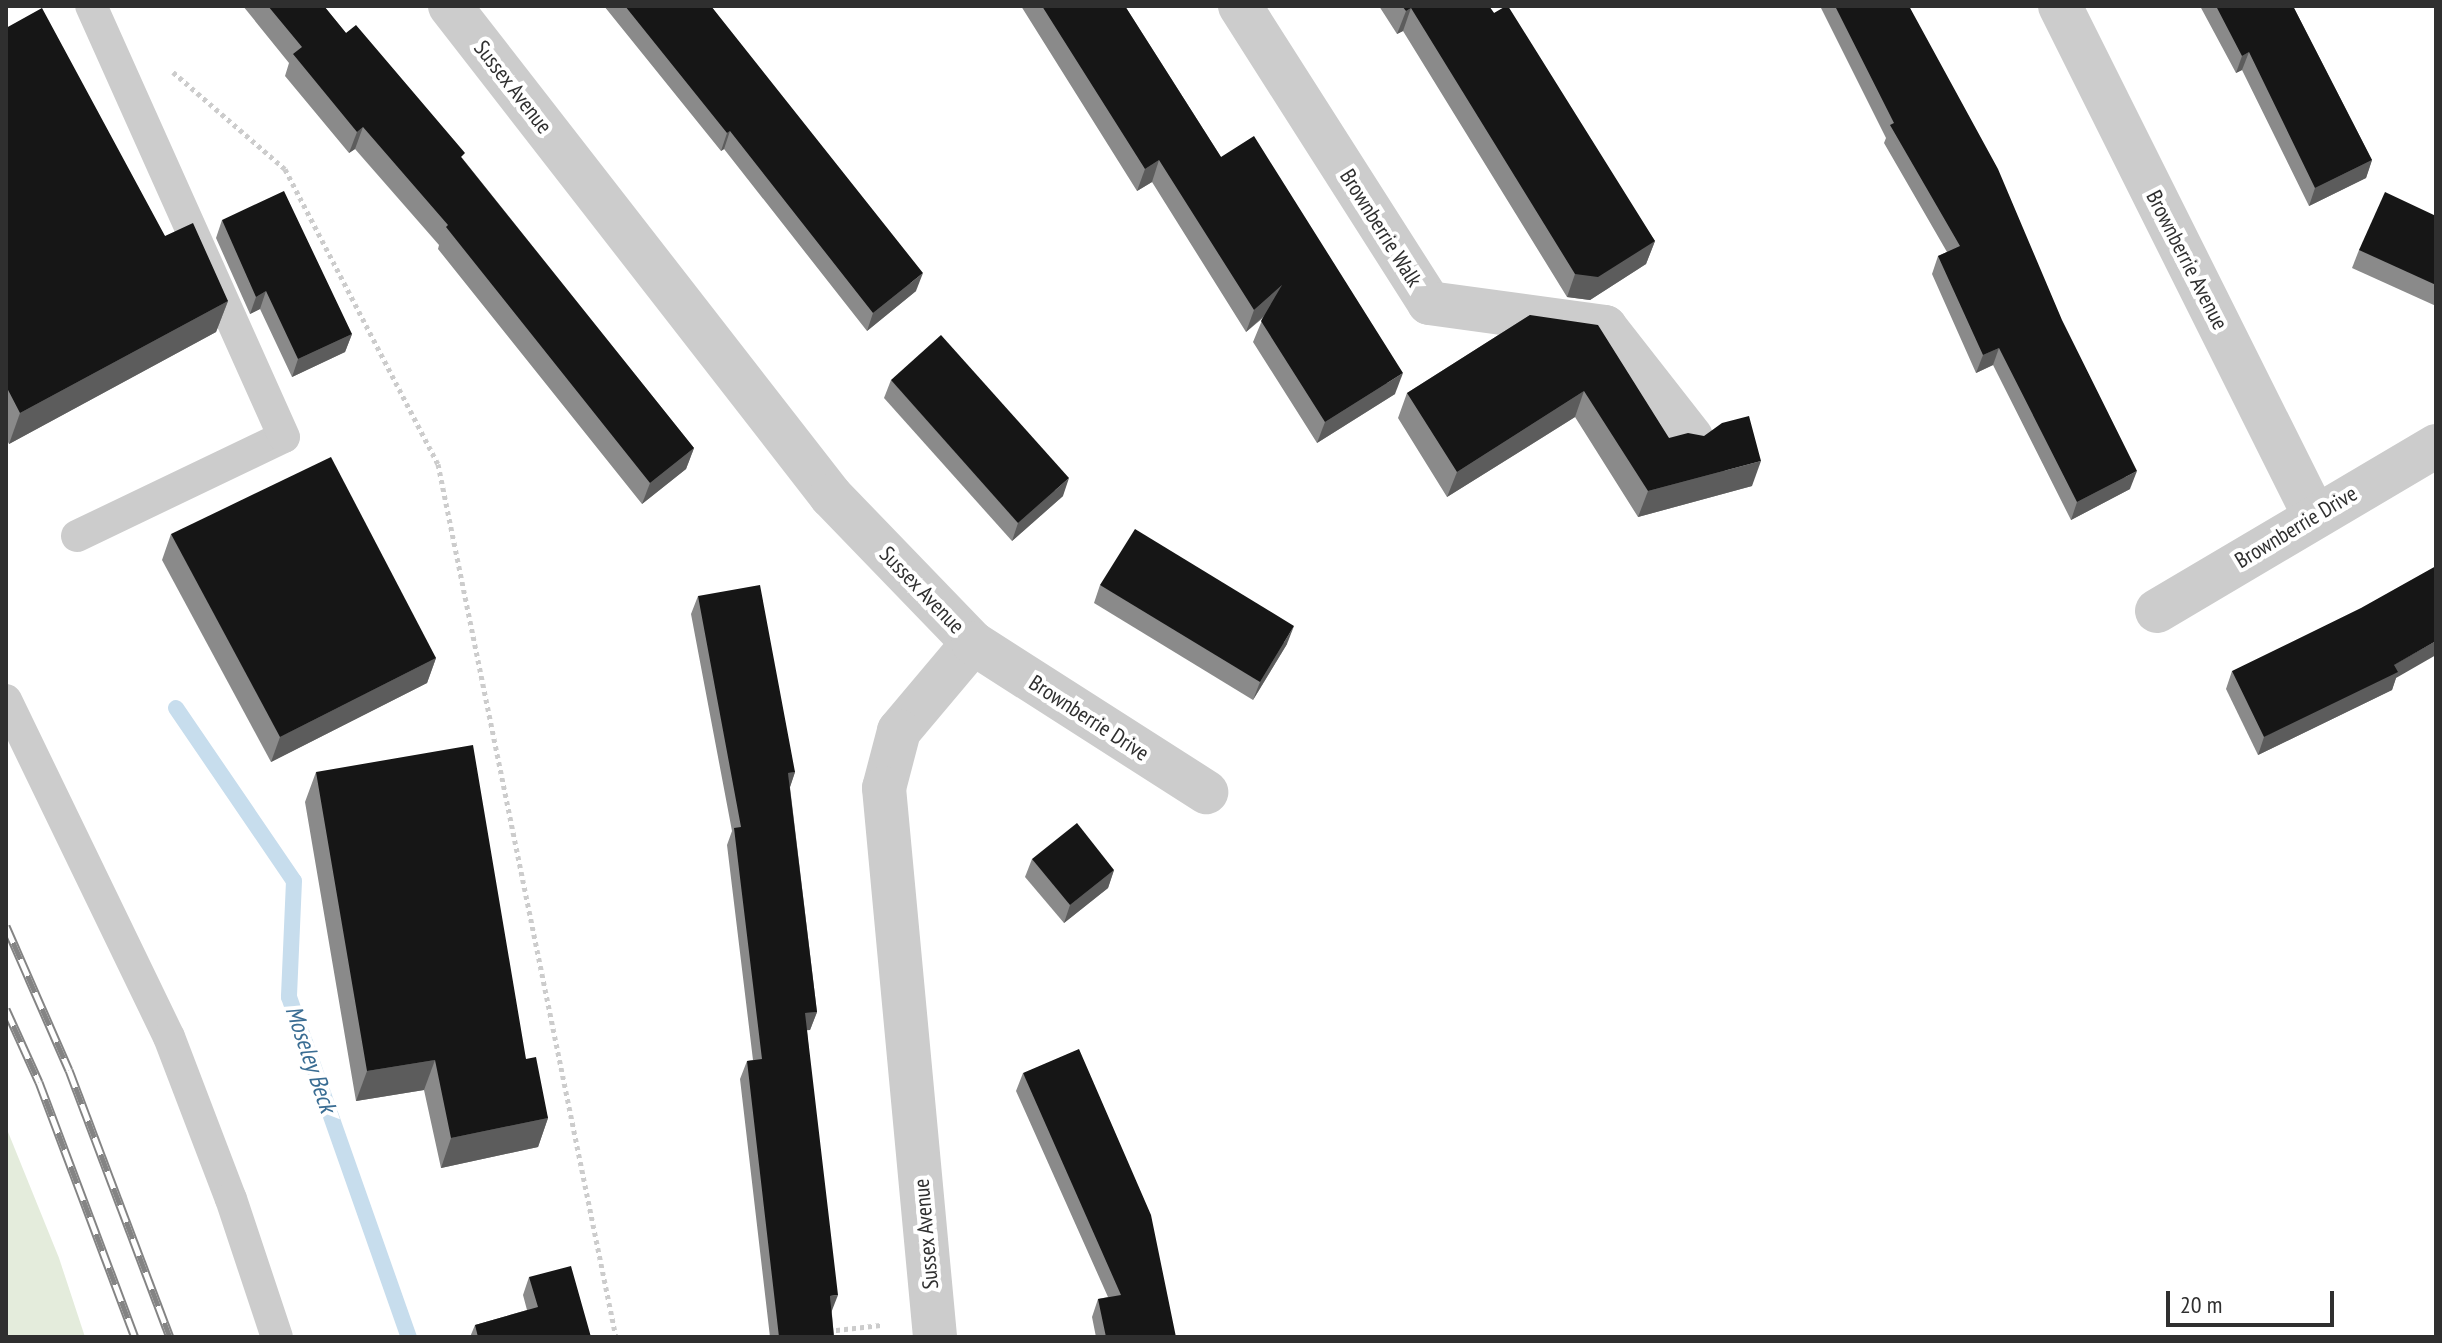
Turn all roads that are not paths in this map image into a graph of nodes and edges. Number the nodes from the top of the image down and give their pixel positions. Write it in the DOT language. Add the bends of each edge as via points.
graph roads {
  1 [pos="91,6"];
  2 [pos="450,6"];
  3 [pos="1240,6"];
  4 [pos="2060,6"];
  5 [pos="1691,437"];
  6 [pos="2436,446"];
  7 [pos="2314,515"];
  8 [pos="77,536"];
  9 [pos="2157,611"];
  10 [pos="973,643"];
  11 [pos="6,700"];
  12 [pos="1206,792"];
  13 [pos="935,1328"];
  14 [pos="277,1337"];
  1 -- 8 [label="lane" via="284,437"];
  2 -- 10 [label="street, Sussex Avenue" via="831,496"];
  3 -- 5 [label="street, Brownberrie Walk" via="1429,303 1605,327"];
  4 -- 7 [label="street, Brownberrie Avenue"];
  6 -- 7 [label="street, Brownberrie Drive"];
  7 -- 9 [label="street, Brownberrie Drive"];
  10 -- 12 [label="street, Brownberrie Drive"];
  10 -- 13 [label="street, Sussex Avenue" via="899,731 884,788"];
  11 -- 14 [label="lane" via="169,1037"];
}
